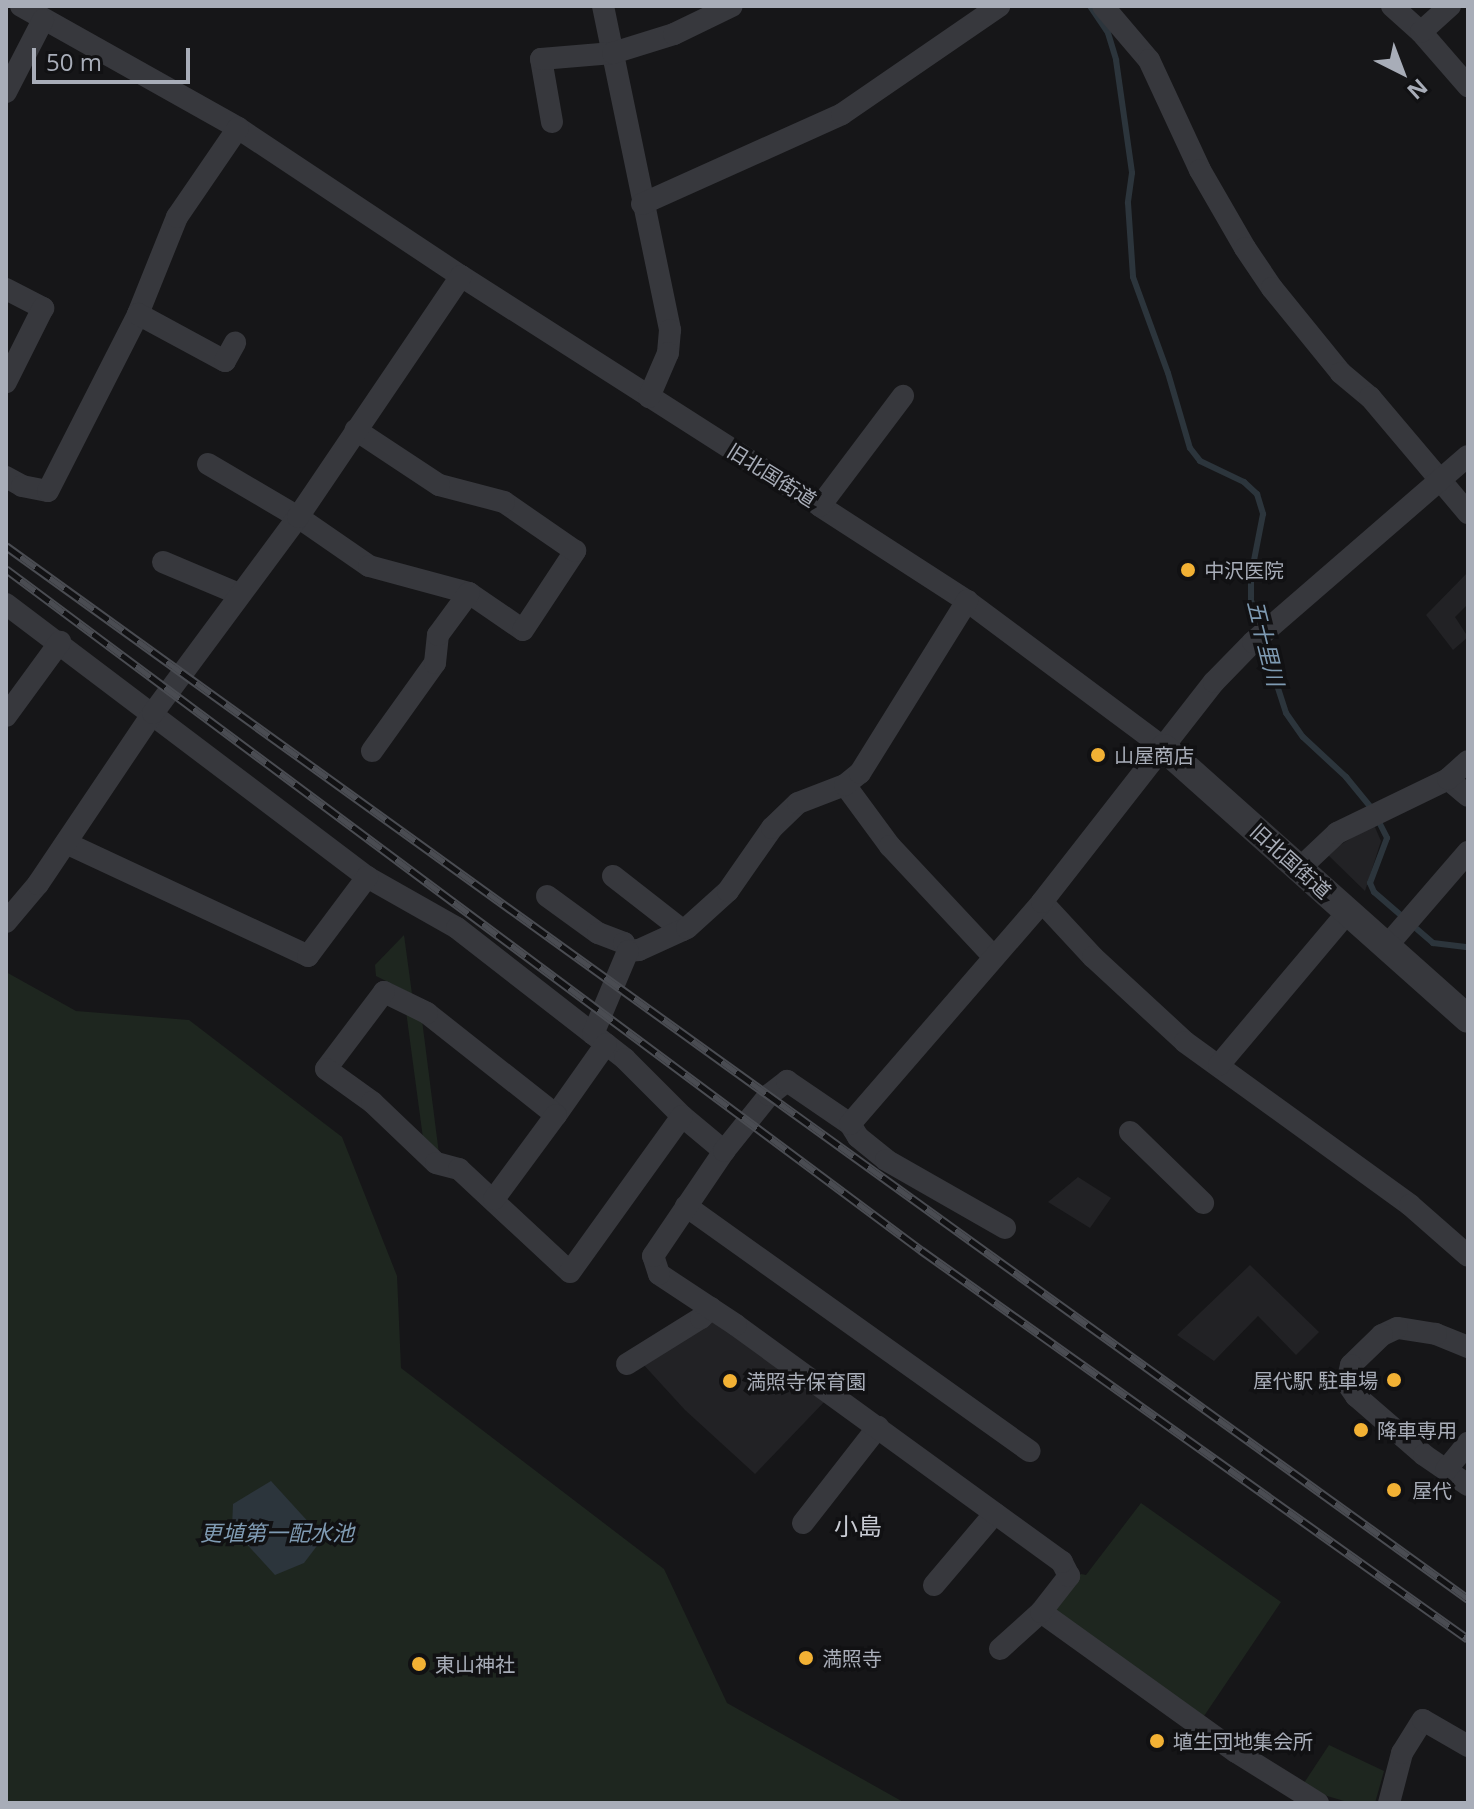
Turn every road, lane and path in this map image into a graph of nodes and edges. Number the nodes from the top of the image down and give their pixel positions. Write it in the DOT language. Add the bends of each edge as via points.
graph roads {
  1 [pos="21,6"];
  2 [pos="603,6"];
  3 [pos="732,6"];
  4 [pos="999,6"];
  5 [pos="1103,6"];
  6 [pos="1392,6"];
  7 [pos="1450,6"];
  8 [pos="43,20"];
  9 [pos="1421,32"];
  10 [pos="613,53"];
  11 [pos="1468,86"];
  12 [pos="6,92"];
  13 [pos="552,122"];
  14 [pos="238,128"];
  15 [pos="642,204"];
  16 [pos="461,276"];
  17 [pos="6,289"];
  18 [pos="138,314"];
  19 [pos="235,343"];
  20 [pos="6,382"];
  21 [pos="903,396"];
  22 [pos="649,397"];
  23 [pos="356,430"];
  24 [pos="1468,456"];
  25 [pos="208,464"];
  26 [pos="6,477"];
  27 [pos="1441,480"];
  28 [pos="820,506"];
  29 [pos="1468,513"];
  30 [pos="298,517"];
  31 [pos="163,562"];
  32 [pos="469,593"];
  33 [pos="239,594"];
  34 [pos="967,601"];
  35 [pos="6,604"];
  36 [pos="60,642"];
  37 [pos="153,713"];
  38 [pos="6,716"];
  39 [pos="1164,748"];
  40 [pos="372,751"];
  41 [pos="1468,761"];
  42 [pos="1448,779"];
  43 [pos="845,785"];
  44 [pos="1468,796"];
  45 [pos="66,843"];
  46 [pos="1468,852"];
  47 [pos="1300,868"];
  48 [pos="613,876"];
  49 [pos="367,877"];
  50 [pos="547,896"];
  51 [pos="1042,902"];
  52 [pos="1347,913"];
  53 [pos="6,922"];
  54 [pos="682,930"];
  55 [pos="1400,931"];
  56 [pos="628,951"];
  57 [pos="994,957"];
  58 [pos="1468,1019"];
  59 [pos="600,1039"];
  60 [pos="1219,1065"];
  61 [pos="556,1115"];
  62 [pos="682,1116"];
  63 [pos="850,1124"];
  64 [pos="1130,1132"];
  65 [pos="724,1151"];
  66 [pos="494,1199"];
  67 [pos="1203,1203"];
  68 [pos="686,1206"];
  69 [pos="1005,1228"];
  70 [pos="1468,1256"];
  71 [pos="711,1308"];
  72 [pos="1468,1347"];
  73 [pos="627,1364"];
  74 [pos="878,1427"];
  75 [pos="1468,1443"];
  76 [pos="1029,1451"];
  77 [pos="1446,1470"];
  78 [pos="1468,1485"];
  79 [pos="995,1513"];
  80 [pos="803,1523"];
  81 [pos="934,1585"];
  82 [pos="1041,1612"];
  83 [pos="1000,1649"];
  84 [pos="1468,1746"];
  85 [pos="1318,1803"];
  86 [pos="1389,1803"];
  1 -- 8 [label="street, 旧北国街道"];
  2 -- 10 [label="street"];
  3 -- 10 [label="street" via="674,34"];
  4 -- 15 [label="street" via="842,114"];
  5 -- 27 [label="street" via="1149,60 1200,170 1272,288 1341,373 1370,397"];
  6 -- 9 [label="street"];
  7 -- 9 [label="street"];
  8 -- 12 [label="street"];
  8 -- 14 [label="street, 旧北国街道"];
  9 -- 11 [label="street"];
  10 -- 13 [label="street" via="541,59"];
  10 -- 15 [label="street"];
  14 -- 16 [label="street, 旧北国街道"];
  14 -- 18 [label="street" via="177,217"];
  15 -- 22 [label="street" via="670,330 668,353"];
  16 -- 22 [label="street, 旧北国街道"];
  16 -- 23 [label="street"];
  17 -- 20 [label="street" via="43,308"];
  18 -- 19 [label="street" via="225,361"];
  18 -- 26 [label="street" via="48,491"];
  21 -- 28 [label="street"];
  22 -- 28 [label="street, 旧北国街道"];
  23 -- 30 [label="street"];
  23 -- 32 [label="street" via="439,485 504,502 575,551 523,630"];
  24 -- 27 [label="street"];
  25 -- 30 [label="street"];
  27 -- 29 [label="street"];
  27 -- 39 [label="street" via="1261,635 1214,682"];
  28 -- 34 [label="street, 旧北国街道"];
  30 -- 32 [label="street" via="369,566"];
  30 -- 33 [label="street"];
  31 -- 33 [label="street"];
  32 -- 40 [label="street" via="438,635 435,663"];
  33 -- 37 [label="street"];
  34 -- 39 [label="street, 旧北国街道"];
  34 -- 43 [label="street" via="860,773"];
  35 -- 36 [label="street"];
  36 -- 37 [label="street"];
  36 -- 38 [label="street"];
  37 -- 45 [label="street"];
  37 -- 49 [label="street"];
  39 -- 47 [label="street, 旧北国街道"];
  39 -- 51 [label="street"];
  41 -- 42 [label="street"];
  42 -- 44 [label="street"];
  42 -- 47 [label="street" via="1337,833"];
  43 -- 54 [label="street" via="798,803 772,828 728,891"];
  43 -- 57 [label="street" via="890,846"];
  45 -- 49 [label="street" via="308,956"];
  45 -- 53 [label="street"];
  46 -- 55 [label="street"];
  47 -- 52 [label="street, 旧北国街道"];
  48 -- 54 [label="street"];
  49 -- 59 [label="street" via="457,928"];
  50 -- 56 [label="street" via="598,933 624,943"];
  51 -- 57 [label="street"];
  51 -- 60 [label="street" via="1164,1023"];
  52 -- 55 [label="street, 旧北国街道"];
  52 -- 60 [label="street"];
  54 -- 56 [label="street"];
  55 -- 58 [label="street, 旧北国街道"];
  56 -- 59 [label="street"];
  57 -- 63 [label="street"];
  59 -- 61 [label="street"];
  59 -- 62 [label="street"];
  60 -- 70 [label="street" via="1410,1205"];
  61 -- 66 [label="street"];
  61 -- 66 [label="street" via="427,1013 384,992 326,1069 372,1102 436,1163 459,1169"];
  62 -- 65 [label="street"];
  62 -- 66 [label="street" via="570,1272"];
  63 -- 65 [label="street" via="787,1081 769,1095"];
  63 -- 69 [label="street" via="886,1160"];
  64 -- 67 [label="street"];
  65 -- 68 [label="street"];
  68 -- 71 [label="street" via="653,1256 659,1274"];
  68 -- 76 [label="street"];
  71 -- 73 [label="street"];
  71 -- 74 [label="street"];
  72 -- 77 [label="street" via="1436,1334 1397,1328 1351,1365 1347,1383 1369,1408"];
  74 -- 79 [label="street"];
  74 -- 80 [label="street"];
  75 -- 77 [label="street"];
  77 -- 78 [label="street"];
  79 -- 81 [label="street"];
  79 -- 82 [label="street" via="1062,1562 1069,1576"];
  82 -- 83 [label="street"];
  82 -- 85 [label="street" via="1236,1752"];
  84 -- 86 [label="street" via="1423,1720 1402,1753"];
}
